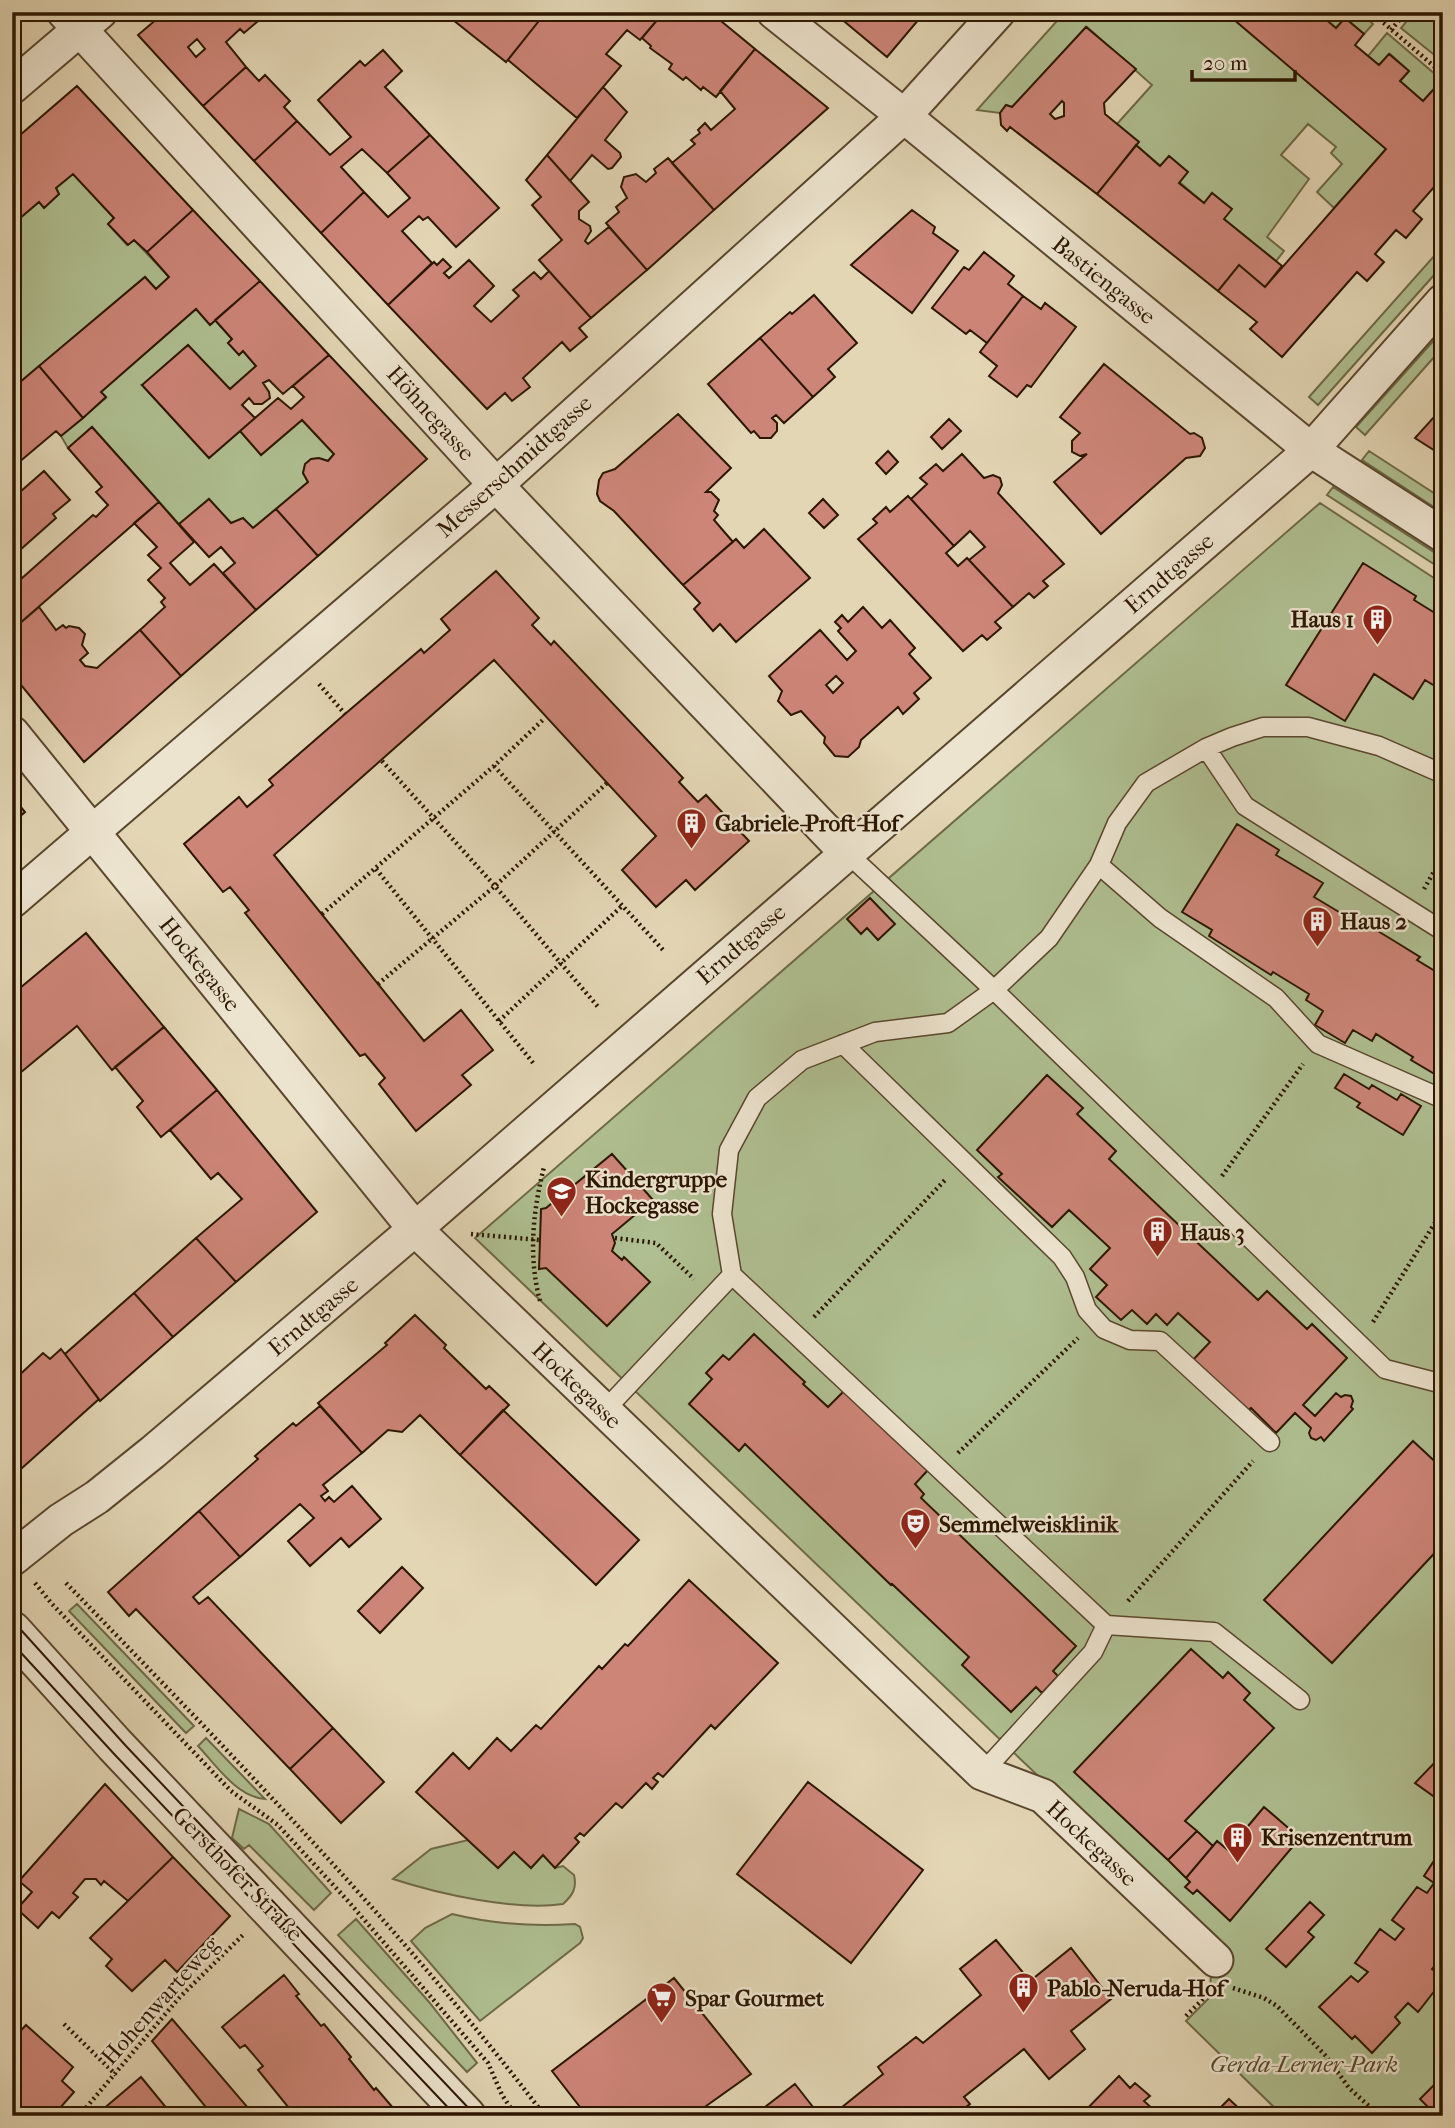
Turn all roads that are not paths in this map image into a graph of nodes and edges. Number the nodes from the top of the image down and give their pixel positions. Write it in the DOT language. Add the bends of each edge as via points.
graph roads {
  1 [pos="774,12"];
  2 [pos="998,12"];
  3 [pos="82,18"];
  4 [pos="12,87"];
  5 [pos="905,116"];
  6 [pos="1443,301"];
  7 [pos="1311,450"];
  8 [pos="496,485"];
  9 [pos="1443,535"];
  10 [pos="12,733"];
  11 [pos="1206,748"];
  12 [pos="1443,774"];
  13 [pos="93,832"];
  14 [pos="846,852"];
  15 [pos="1099,865"];
  16 [pos="12,901"];
  17 [pos="1443,930"];
  18 [pos="994,990"];
  19 [pos="843,1044"];
  20 [pos="1443,1099"];
  21 [pos="415,1229"];
  22 [pos="732,1275"];
  23 [pos="1443,1384"];
  24 [pos="604,1411"];
  25 [pos="1270,1442"];
  26 [pos="26,1566"];
  27 [pos="1106,1625"];
  28 [pos="12,1631"];
  29 [pos="1300,1700"];
  30 [pos="982,1773"];
  31 [pos="1219,1969"];
  32 [pos="466,2116"];
  1 -- 5 [label="street, Bastiengasse"];
  2 -- 5 [label="street, Messerschmidtgasse"];
  3 -- 4 [label="street"];
  3 -- 8 [label="street, Höhnegasse"];
  5 -- 7 [label="street, Bastiengasse"];
  5 -- 8 [label="street, Messerschmidtgasse"];
  6 -- 7 [label="street, Erndtgasse"];
  7 -- 9 [label="street, Bastiengasse"];
  7 -- 14 [label="street, Erndtgasse"];
  8 -- 13 [label="street, Messerschmidtgasse"];
  8 -- 14 [label="street, Höhnegasse"];
  10 -- 13 [label="street, Hockegasse"];
  11 -- 12 [label="lane" via="1263,727 1308,727 1378,746"];
  11 -- 15 [label="lane" via="1146,783 1117,823"];
  11 -- 17 [label="lane" via="1245,806"];
  13 -- 16 [label="street, Messerschmidtgasse"];
  13 -- 21 [label="street, Hockegasse"];
  14 -- 18 [label="lane"];
  14 -- 21 [label="street, Erndtgasse"];
  15 -- 18 [label="lane" via="1049,939"];
  15 -- 20 [label="lane" via="1160,918 1276,998 1318,1044"];
  18 -- 19 [label="lane" via="948,1023 875,1032"];
  18 -- 23 [label="lane" via="1385,1368"];
  19 -- 22 [label="lane" via="802,1060 757,1098 729,1150 722,1214"];
  19 -- 25 [label="lane" via="1062,1257 1087,1310 1104,1329 1130,1340 1160,1341"];
  21 -- 24 [label="street, Hockegasse"];
  21 -- 26 [label="street, Erndtgasse" via="153,1452 61,1520"];
  22 -- 24 [label="lane"];
  22 -- 27 [label="lane"];
  24 -- 30 [label="street, Hockegasse"];
  27 -- 29 [label="lane" via="1214,1632"];
  27 -- 30 [label="lane" via="1093,1653"];
  28 -- 32 [label="street, Gersthofer Straße"];
  30 -- 31 [label="street, Hockegasse" via="1043,1796"];
}
